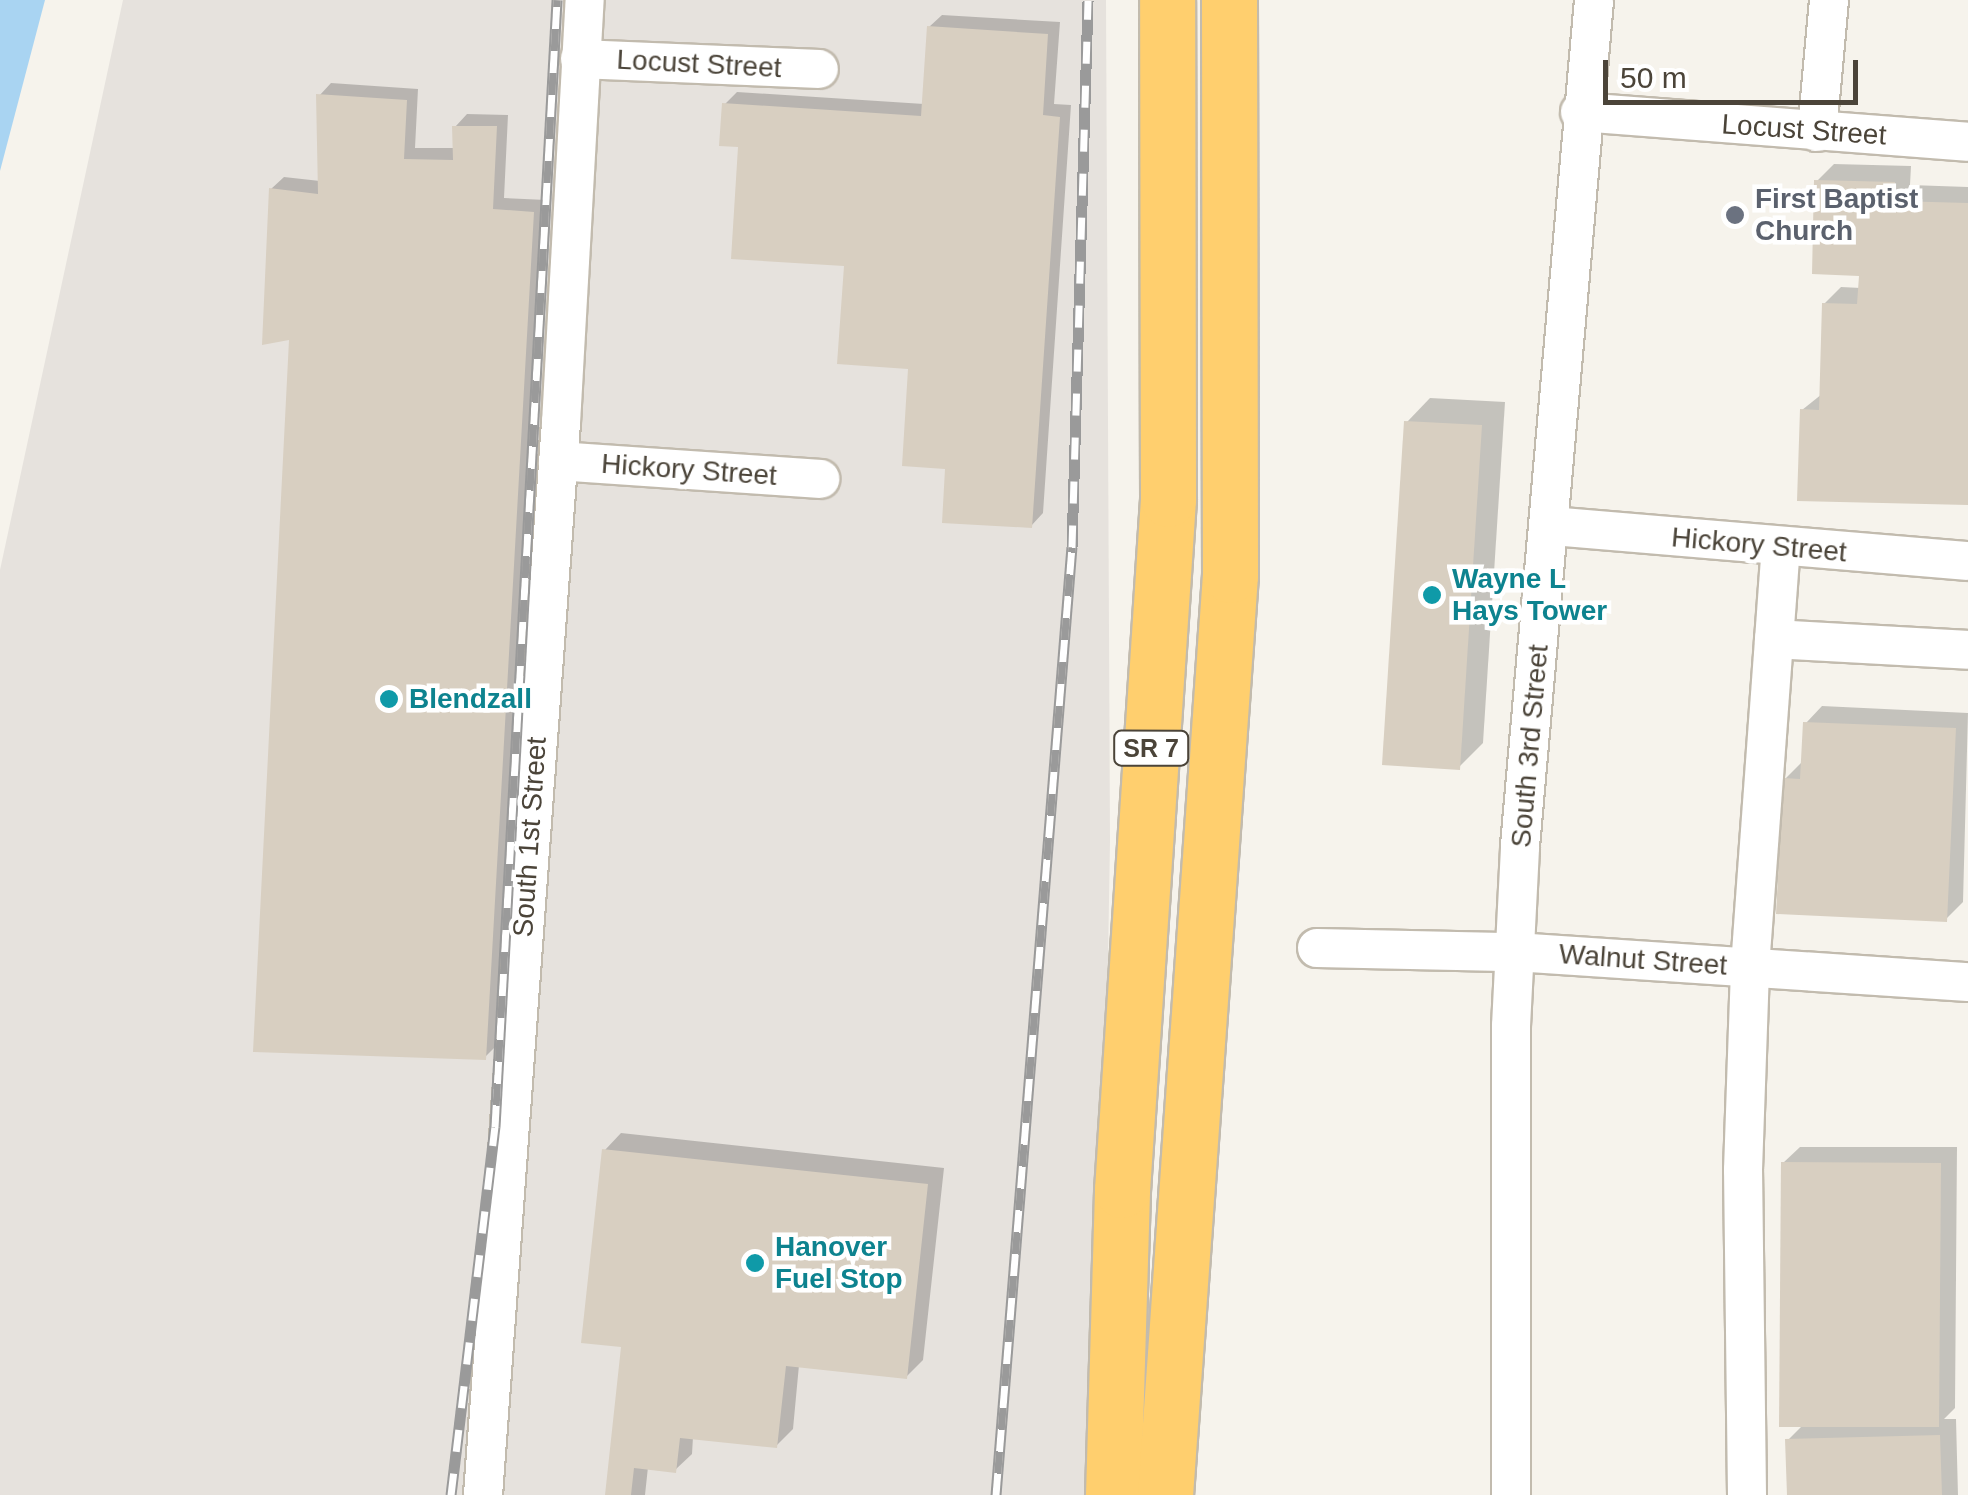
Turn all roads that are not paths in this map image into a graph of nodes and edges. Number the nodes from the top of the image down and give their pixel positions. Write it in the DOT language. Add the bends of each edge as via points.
graph roads {
  1 [pos="585,0"];
  2 [pos="1167,0"];
  3 [pos="1229,0"];
  4 [pos="1594,0"];
  5 [pos="1829,0"];
  6 [pos="580,59"];
  7 [pos="819,69"];
  8 [pos="1580,112"];
  9 [pos="1817,132"];
  10 [pos="1968,142"];
  11 [pos="558,461"];
  12 [pos="820,479"];
  13 [pos="1551,526"];
  14 [pos="1781,549"];
  15 [pos="1968,561"];
  16 [pos="1774,638"];
  17 [pos="1968,650"];
  18 [pos="1318,948"];
  19 [pos="1515,952"];
  20 [pos="1750,967"];
  21 [pos="1968,982"];
  22 [pos="484,1495"];
  23 [pos="1113,1495"];
  24 [pos="1164,1495"];
  25 [pos="1511,1495"];
  26 [pos="1747,1495"];
  1 -- 6 [label="street, South 1st Street"];
  2 -- 23 [label="highway, SR 7" via="1168,499 1122,1190"];
  3 -- 24 [label="highway, SR 7" via="1230,575"];
  4 -- 8 [label="street, South 3rd Street"];
  5 -- 9 [label="street"];
  6 -- 7 [label="street, Locust Street"];
  6 -- 11 [label="street, South 1st Street"];
  8 -- 9 [label="street, Locust Street"];
  8 -- 13 [label="street, South 3rd Street"];
  9 -- 10 [label="street, Locust Street"];
  11 -- 12 [label="street, Hickory Street"];
  11 -- 22 [label="street, South 1st Street"];
  13 -- 14 [label="street, Hickory Street"];
  13 -- 19 [label="street, South 3rd Street"];
  14 -- 15 [label="street, Hickory Street"];
  14 -- 16 [label="street"];
  16 -- 17 [label="street"];
  16 -- 20 [label="street"];
  18 -- 19 [label="street, Walnut Street"];
  19 -- 20 [label="street, Walnut Street"];
  19 -- 25 [label="street, South 3rd Street"];
  20 -- 21 [label="street, Walnut Street"];
  20 -- 26 [label="street" via="1742,1170"];
}
